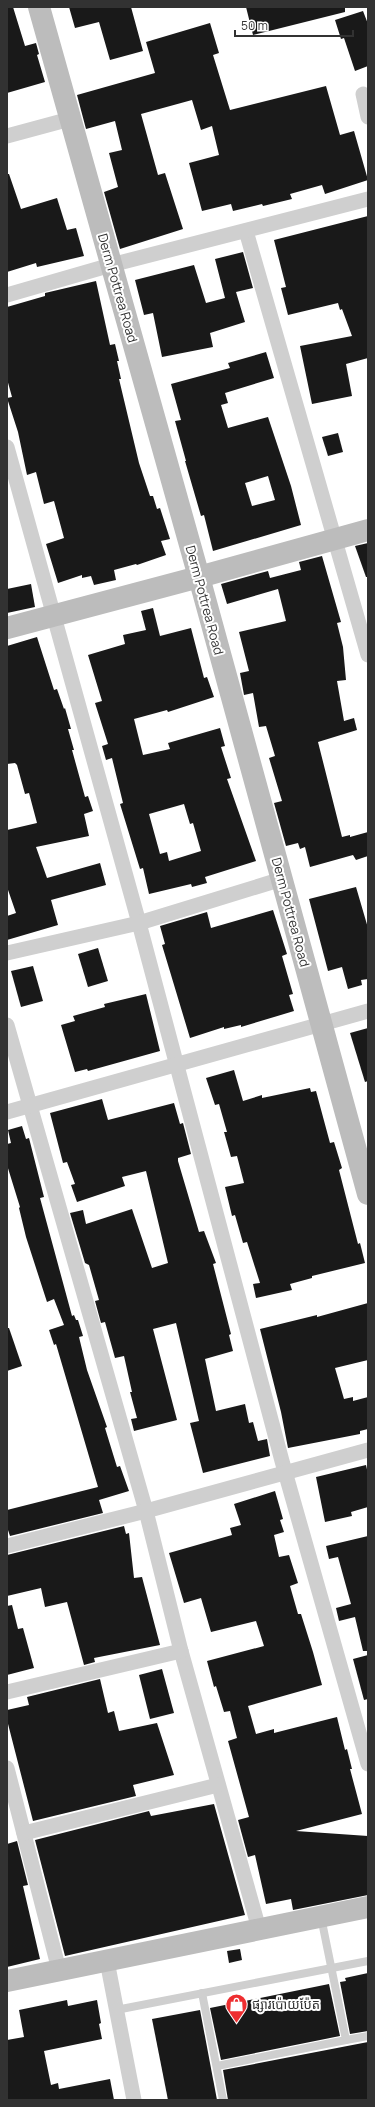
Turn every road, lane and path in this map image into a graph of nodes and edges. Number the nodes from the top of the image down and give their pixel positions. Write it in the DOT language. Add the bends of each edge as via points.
graph roads {
  1 [pos="39,7"];
  2 [pos="363,94"];
  3 [pos="368,117"];
  4 [pos="70,119"];
  5 [pos="7,136"];
  6 [pos="368,199"];
  7 [pos="246,231"];
  8 [pos="111,265"];
  9 [pos="7,295"];
  10 [pos="7,447"];
  11 [pos="368,530"];
  12 [pos="336,539"];
  13 [pos="199,577"];
  14 [pos="53,616"];
  15 [pos="7,628"];
  16 [pos="368,655"];
  17 [pos="282,879"];
  18 [pos="138,923"];
  19 [pos="7,953"];
  20 [pos="368,1011"];
  21 [pos="322,1024"];
  22 [pos="7,1025"];
  23 [pos="177,1065"];
  24 [pos="30,1106"];
  25 [pos="7,1112"];
  26 [pos="368,1194"];
  27 [pos="368,1450"];
  28 [pos="286,1472"];
  29 [pos="146,1511"];
  30 [pos="7,1546"];
  31 [pos="181,1651"];
  32 [pos="7,1692"];
  33 [pos="368,1764"];
  34 [pos="7,1768"];
  35 [pos="218,1785"];
  36 [pos="24,1833"];
  37 [pos="368,1907"];
  38 [pos="320,1916"];
  39 [pos="259,1929"];
  40 [pos="107,1961"];
  41 [pos="368,1961"];
  42 [pos="331,1968"];
  43 [pos="59,1970"];
  44 [pos="7,1982"];
  45 [pos="202,1993"];
  46 [pos="116,2010"];
  47 [pos="368,2036"];
  48 [pos="346,2040"];
  49 [pos="217,2066"];
  50 [pos="134,2100"];
  51 [pos="223,2100"];
  1 -- 4 [label="street, Derm Pottrea Road"];
  2 -- 3 [label="street"];
  4 -- 5 [label="street"];
  4 -- 8 [label="street, Derm Pottrea Road"];
  6 -- 7 [label="street"];
  7 -- 8 [label="street"];
  7 -- 12 [label="street"];
  8 -- 9 [label="street"];
  8 -- 13 [label="street, Derm Pottrea Road"];
  10 -- 14 [label="street"];
  11 -- 12 [label="street"];
  12 -- 13 [label="street"];
  12 -- 16 [label="street"];
  13 -- 14 [label="street"];
  13 -- 17 [label="street, Derm Pottrea Road"];
  14 -- 15 [label="street"];
  14 -- 18 [label="street"];
  17 -- 18 [label="street"];
  17 -- 21 [label="street, Derm Pottrea Road"];
  18 -- 19 [label="street"];
  18 -- 23 [label="street"];
  20 -- 21 [label="street"];
  21 -- 23 [label="street"];
  21 -- 26 [label="street, Derm Pottrea Road"];
  22 -- 24 [label="street"];
  23 -- 24 [label="street"];
  23 -- 28 [label="street"];
  24 -- 25 [label="street"];
  24 -- 29 [label="street"];
  27 -- 28 [label="street"];
  28 -- 29 [label="street"];
  28 -- 33 [label="street"];
  29 -- 30 [label="street"];
  29 -- 31 [label="street"];
  31 -- 32 [label="street"];
  31 -- 35 [label="street"];
  34 -- 36 [label="street"];
  35 -- 36 [label="street"];
  35 -- 39 [label="street"];
  36 -- 43 [label="street"];
  37 -- 38 [label="street"];
  38 -- 39 [label="street"];
  38 -- 42 [label="lane"];
  39 -- 40 [label="street"];
  40 -- 43 [label="street"];
  40 -- 46 [label="street"];
  41 -- 42 [label="lane"];
  42 -- 45 [label="lane"];
  42 -- 48 [label="lane"];
  43 -- 44 [label="street"];
  45 -- 46 [label="lane"];
  45 -- 49 [label="lane"];
  46 -- 50 [label="street"];
  47 -- 48 [label="lane"];
  48 -- 49 [label="lane"];
  49 -- 51 [label="lane"];
}
